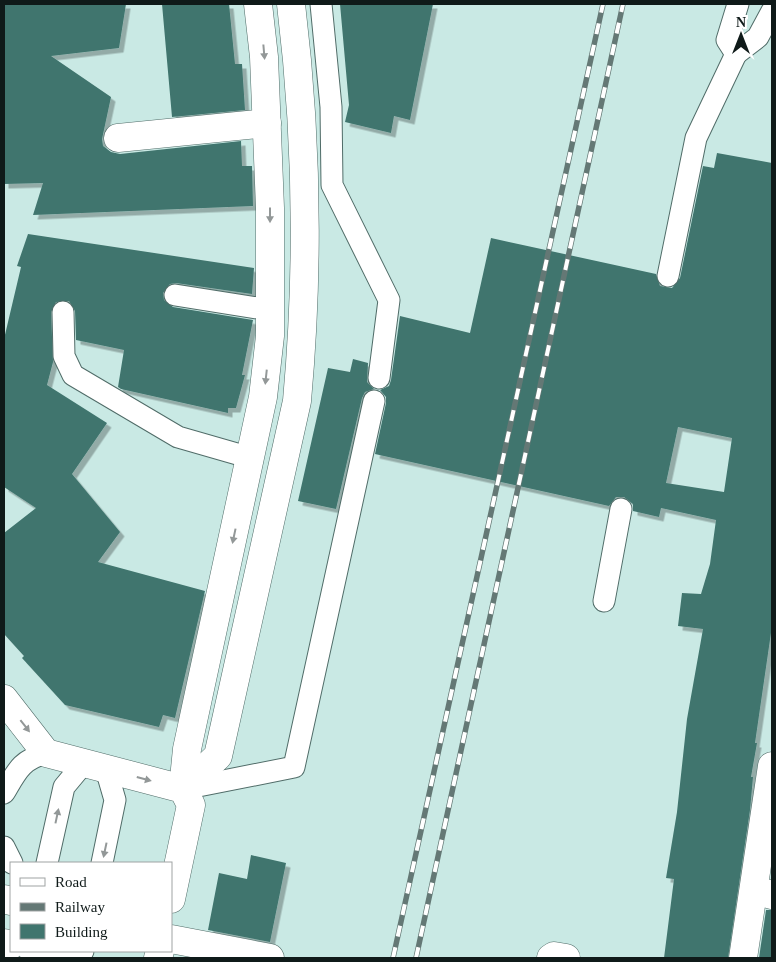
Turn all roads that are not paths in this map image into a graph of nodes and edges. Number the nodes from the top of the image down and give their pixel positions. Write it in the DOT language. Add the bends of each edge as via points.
graph roads {
  1 [pos="258,4"];
  2 [pos="291,4"];
  3 [pos="321,4"];
  4 [pos="738,4"];
  5 [pos="772,11"];
  6 [pos="736,54"];
  7 [pos="266,124"];
  8 [pos="118,138"];
  9 [pos="668,276"];
  10 [pos="175,295"];
  11 [pos="270,310"];
  12 [pos="62,312"];
  13 [pos="379,378"];
  14 [pos="374,402"];
  15 [pos="251,458"];
  16 [pos="621,509"];
  17 [pos="604,602"];
  18 [pos="4,700"];
  19 [pos="46,753"];
  20 [pos="95,766"];
  21 [pos="772,766"];
  22 [pos="183,789"];
  23 [pos="4,793"];
  24 [pos="4,847"];
  25 [pos="12,862"];
  26 [pos="47,862"];
  27 [pos="102,862"];
  28 [pos="763,892"];
  29 [pos="172,894"];
  30 [pos="172,939"];
  31 [pos="37,952"];
  32 [pos="64,958"];
  33 [pos="270,958"];
  34 [pos="551,958"];
  35 [pos="566,958"];
  36 [pos="743,958"];
  1 -- 7 [label="street, one-way"];
  2 -- 22 [label="street" via="305,207 298,402 218,756"];
  3 -- 13 [label="lane" via="331,107 332,185 389,300"];
  4 -- 6 [label="lane" via="727,40"];
  5 -- 6 [label="lane" via="758,37"];
  6 -- 9 [label="lane" via="696,138"];
  7 -- 8 [label="street"];
  7 -- 11 [label="street, one-way"];
  10 -- 11 [label="lane"];
  11 -- 15 [label="street, one-way" via="264,397"];
  12 -- 15 [label="lane" via="64,356 73,375 178,437"];
  14 -- 22 [label="lane" via="294,768"];
  15 -- 22 [label="street, one-way" via="187,750"];
  16 -- 17 [label="lane"];
  18 -- 19 [label="street, one-way"];
  19 -- 20 [label="street"];
  19 -- 23 [label="lane" via="33,756 20,765"];
  20 -- 22 [label="street, one-way"];
  26 -- 20 [label="lane, one-way" via="64,787"];
  20 -- 27 [label="lane, one-way" via="115,800"];
  21 -- 28 [label="street"];
  22 -- 29 [label="street" via="191,805"];
  24 -- 25 [label="lane"];
  28 -- 36 [label="street"];
  30 -- 33 [label="street"];
  31 -- 32 [label="street"];
  34 -- 35 [label="street"];
}
